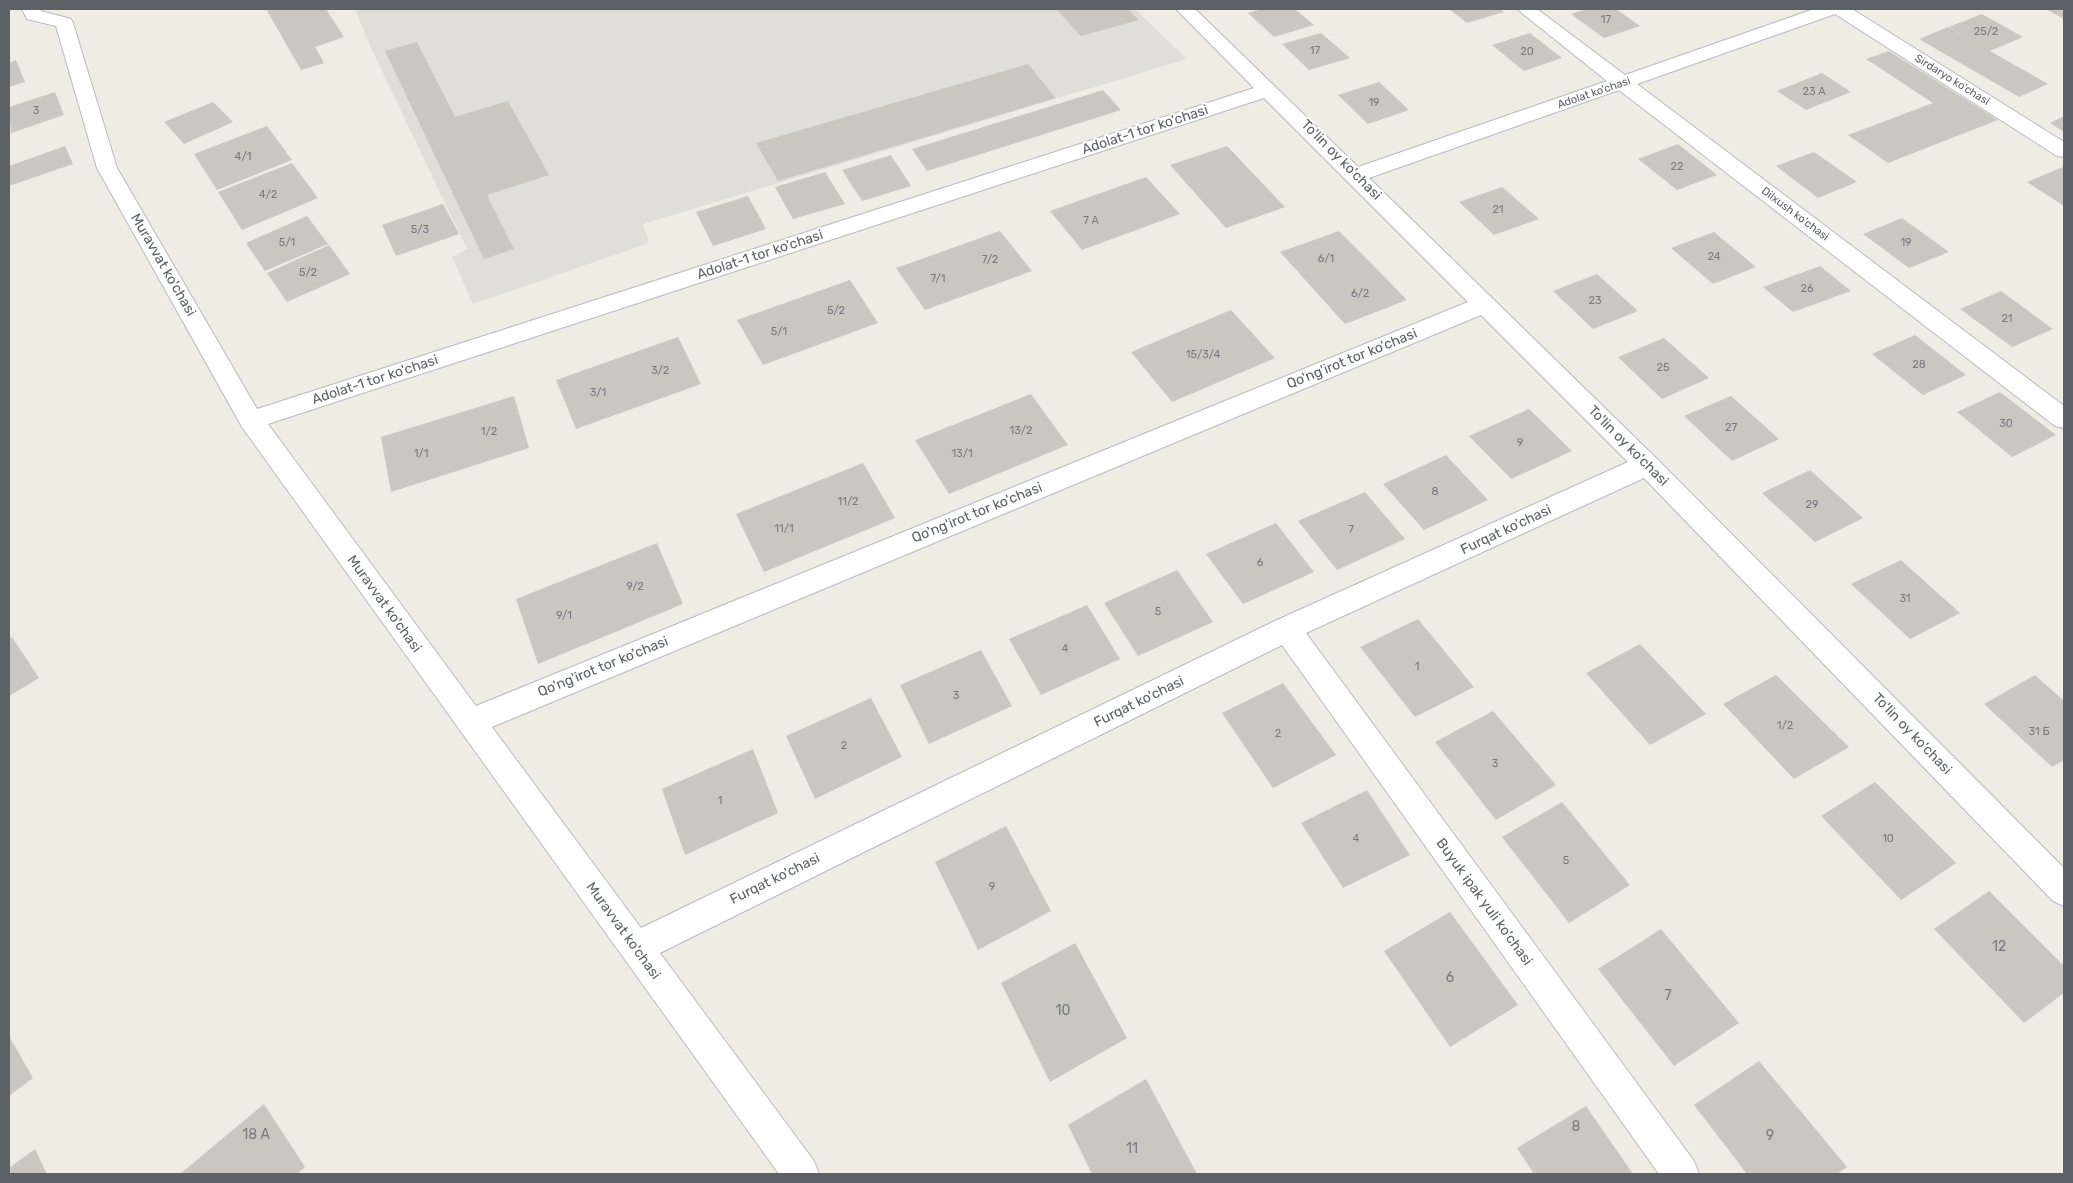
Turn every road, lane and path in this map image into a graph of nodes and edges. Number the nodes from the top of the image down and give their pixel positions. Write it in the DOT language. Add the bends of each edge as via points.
graph roads {
  1 [pos="31,9"];
  2 [pos="1185,9"];
  3 [pos="1526,9"];
  4 [pos="1831,9"];
  5 [pos="1840,9"];
  6 [pos="1624,83"];
  7 [pos="1269,90"];
  8 [pos="2064,151"];
  9 [pos="1356,175"];
  10 [pos="1485,304"];
  11 [pos="2064,419"];
  12 [pos="251,420"];
  13 [pos="1648,465"];
  14 [pos="1287,629"];
  15 [pos="470,722"];
  16 [pos="2064,890"];
  17 [pos="635,948"];
  18 [pos="801,1174"];
  19 [pos="1681,1174"];
  1 -- 12 [label="street, Muravvat ko'chasi" via="33,14 64,23 107,168"];
  2 -- 7 [label="street, To'lin oy ko'chasi"];
  3 -- 6 [label="street, Dilxush ko'chasi"];
  4 -- 6 [label="street, Adolat ko'chasi"];
  5 -- 8 [label="street, Sirdaryo ko'chasi"];
  6 -- 9 [label="street, Adolat ko'chasi"];
  6 -- 11 [label="street, Dilxush ko'chasi"];
  7 -- 9 [label="street, To'lin oy ko'chasi"];
  7 -- 12 [label="street, Adolat-1 tor ko'chasi"];
  9 -- 10 [label="street, To'lin oy ko'chasi"];
  10 -- 13 [label="street, To'lin oy ko'chasi"];
  10 -- 15 [label="street, Qo'ng'irot tor ko'chasi"];
  12 -- 15 [label="street, Muravvat ko'chasi"];
  13 -- 14 [label="street, Furqat ko'chasi"];
  13 -- 16 [label="street, To'lin oy ko'chasi"];
  14 -- 17 [label="street, Furqat ko'chasi"];
  14 -- 19 [label="street, Buyuk ipak yuli ko'chasi"];
  15 -- 17 [label="street, Muravvat ko'chasi"];
  17 -- 18 [label="street, Muravvat ko'chasi"];
}
